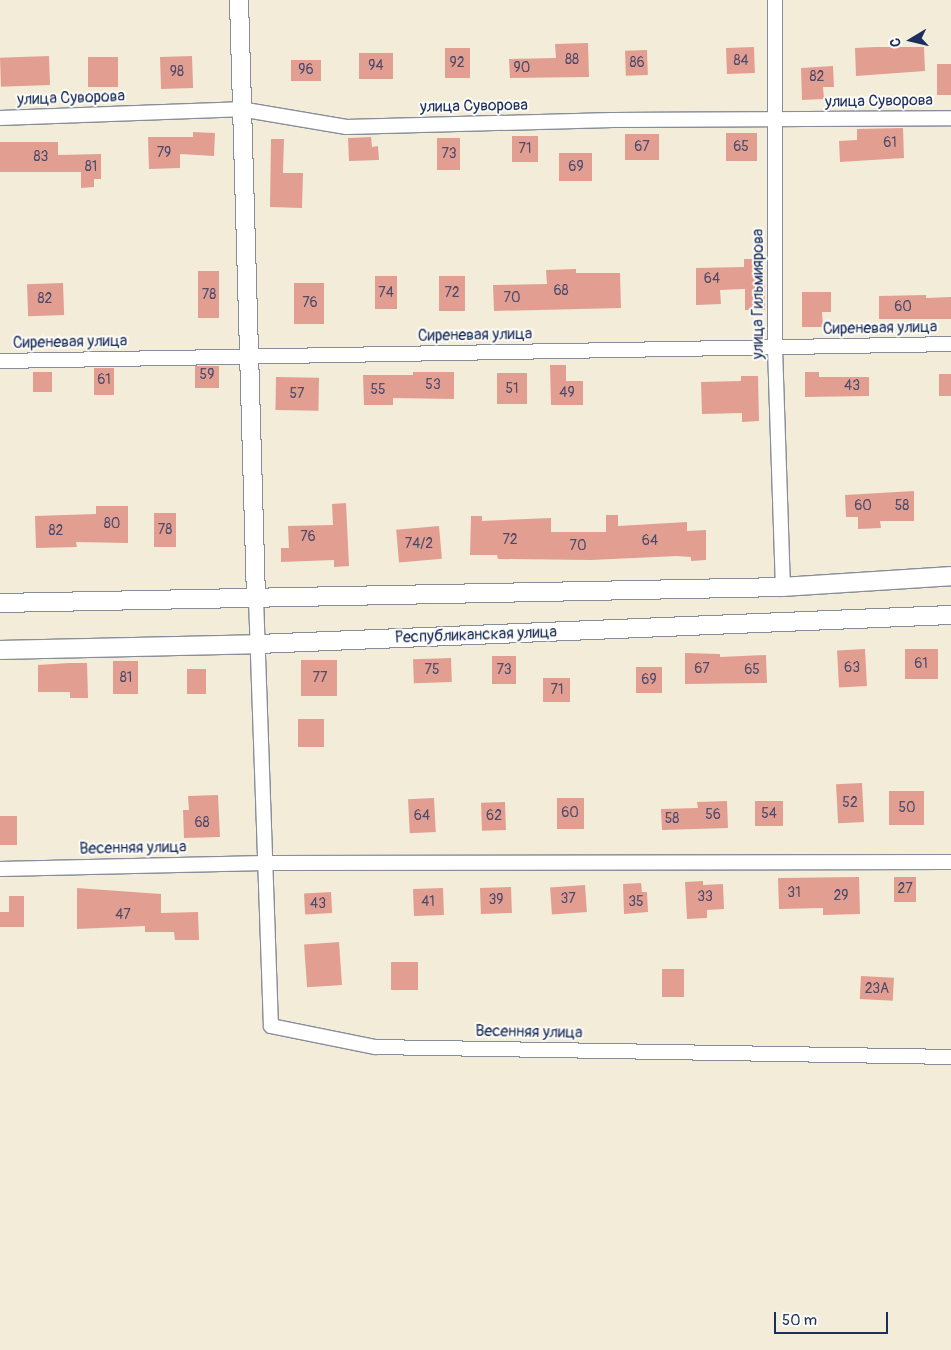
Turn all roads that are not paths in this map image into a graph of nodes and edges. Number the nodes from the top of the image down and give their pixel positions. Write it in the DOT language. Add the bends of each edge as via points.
graph roads {
  1 [pos="239,0"];
  2 [pos="775,0"];
  3 [pos="240,109"];
  4 [pos="0,118"];
  5 [pos="951,118"];
  6 [pos="777,120"];
  7 [pos="951,344"];
  8 [pos="775,348"];
  9 [pos="248,355"];
  10 [pos="0,361"];
  11 [pos="951,576"];
  12 [pos="783,587"];
  13 [pos="256,598"];
  14 [pos="0,603"];
  15 [pos="951,615"];
  16 [pos="258,644"];
  17 [pos="0,650"];
  18 [pos="951,862"];
  19 [pos="266,863"];
  20 [pos="0,869"];
  21 [pos="951,1057"];
  1 -- 3 [label="street"];
  2 -- 6 [label="street, улица Гильмиярова"];
  3 -- 4 [label="street, улица Суворова"];
  3 -- 6 [label="street, улица Суворова" via="346,126"];
  3 -- 9 [label="street"];
  5 -- 6 [label="street, улица Суворова"];
  6 -- 8 [label="street, улица Гильмиярова"];
  7 -- 8 [label="street, Сиреневая улица"];
  8 -- 9 [label="street, Сиреневая улица"];
  8 -- 12 [label="street, улица Гильмиярова"];
  9 -- 10 [label="street, Сиреневая улица"];
  9 -- 13 [label="street"];
  11 -- 12 [label="street"];
  12 -- 13 [label="street"];
  13 -- 14 [label="street"];
  13 -- 16 [label="street, Весенняя улица"];
  15 -- 16 [label="street, Республиканская улица"];
  16 -- 17 [label="street, Республиканская улица"];
  16 -- 19 [label="street, Весенняя улица"];
  18 -- 19 [label="street, Весенняя улица"];
  19 -- 20 [label="street, Весенняя улица"];
  19 -- 21 [label="street, Весенняя улица" via="271,1026 375,1047"];
}
